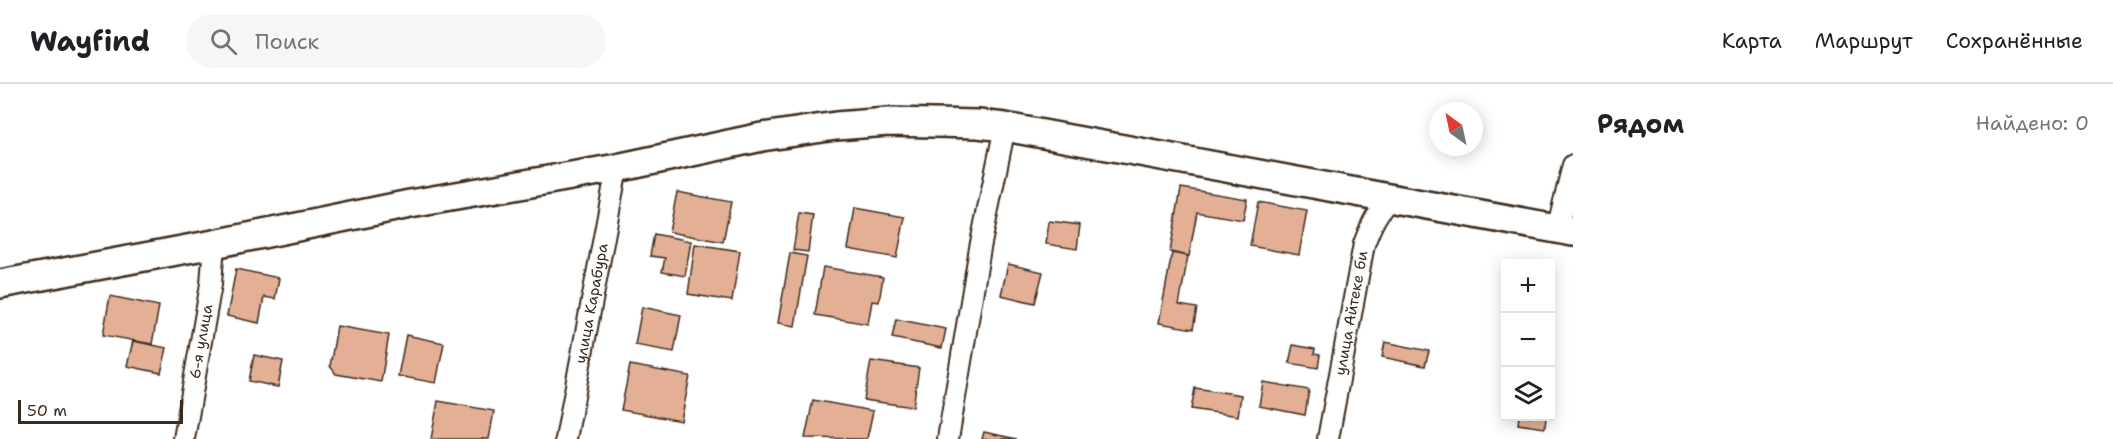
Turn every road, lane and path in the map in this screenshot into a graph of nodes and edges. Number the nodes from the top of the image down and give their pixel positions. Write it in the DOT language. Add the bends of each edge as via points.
graph roads {
  1 [pos="1005,127"];
  2 [pos="1573,165"];
  3 [pos="617,168"];
  4 [pos="1392,197"];
  5 [pos="1565,231"];
  6 [pos="213,244"];
  7 [pos="0,284"];
  8 [pos="184,439"];
  9 [pos="566,439"];
  10 [pos="948,439"];
  11 [pos="1328,439"];
  1 -- 3 [label="main road" via="925,122 836,126 762,137"];
  1 -- 4 [label="main road"];
  1 -- 10 [label="street"];
  2 -- 5 [label="street"];
  3 -- 6 [label="main road"];
  3 -- 9 [label="street, улица Карабура"];
  4 -- 5 [label="main road"];
  4 -- 11 [label="street, улица Айтеке би" via="1372,220 1364,244"];
  6 -- 7 [label="main road"];
  6 -- 8 [label="street, 6-я улица" via="211,284"];
}
